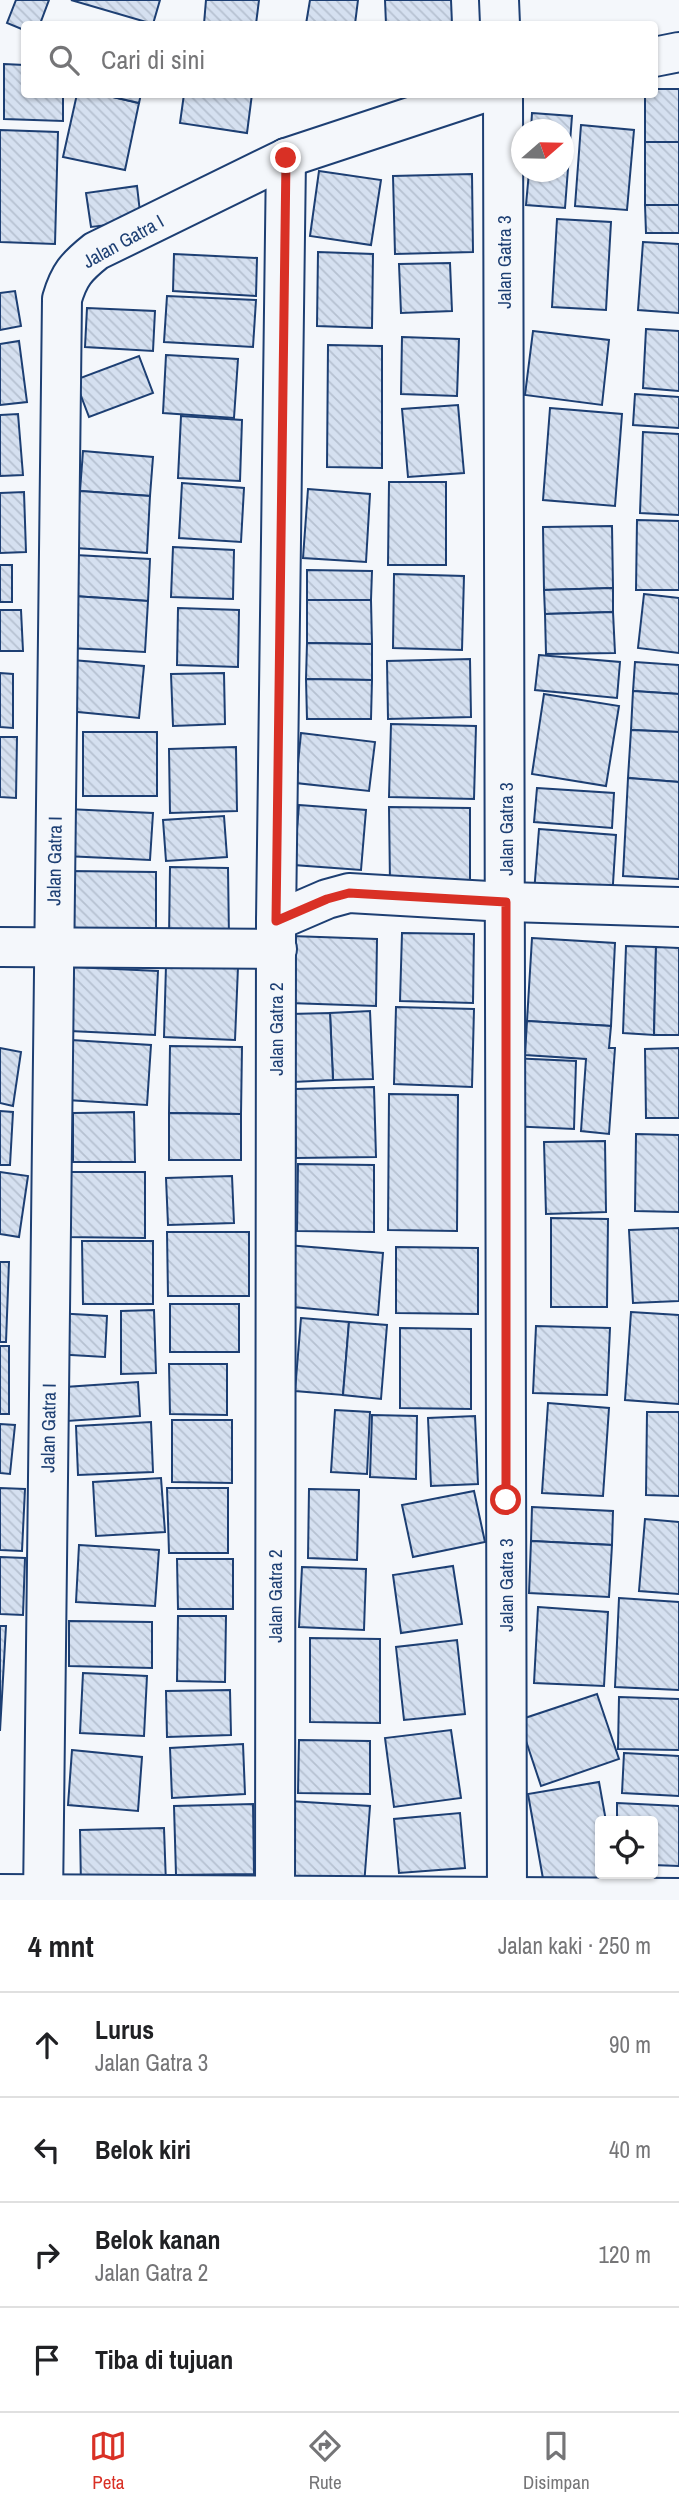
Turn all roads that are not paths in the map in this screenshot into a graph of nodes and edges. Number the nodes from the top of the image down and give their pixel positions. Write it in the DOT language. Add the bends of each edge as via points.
graph roads {
  1 [pos="499,0"];
  2 [pos="500,21"];
  3 [pos="679,52"];
  4 [pos="658,56"];
  5 [pos="468,98"];
  6 [pos="503,98"];
  7 [pos="286,158"];
  8 [pos="506,902"];
  9 [pos="679,907"];
  10 [pos="276,935"];
  11 [pos="0,947"];
  12 [pos="53,947"];
  13 [pos="0,1894"];
  14 [pos="43,1897"];
  15 [pos="275,1898"];
  16 [pos="507,1898"];
  17 [pos="679,1898"];
  1 -- 2 [label="street"];
  3 -- 4 [label="street"];
  5 -- 7 [label="street, Jalan Gatra I"];
  6 -- 8 [label="street, Jalan Gatra 3"];
  7 -- 10 [label="street, Jalan Gatra 2"];
  7 -- 12 [label="street, Jalan Gatra I" via="96,251 66,282 61,309"];
  8 -- 9 [label="street"];
  8 -- 10 [label="street" via="349,893 327,899"];
  8 -- 16 [label="street, Jalan Gatra 3"];
  10 -- 12 [label="street"];
  10 -- 15 [label="street, Jalan Gatra 2"];
  11 -- 12 [label="street"];
  12 -- 14 [label="street, Jalan Gatra I"];
  13 -- 14 [label="street"];
  14 -- 15 [label="street"];
  15 -- 16 [label="street"];
  16 -- 17 [label="street"];
}
